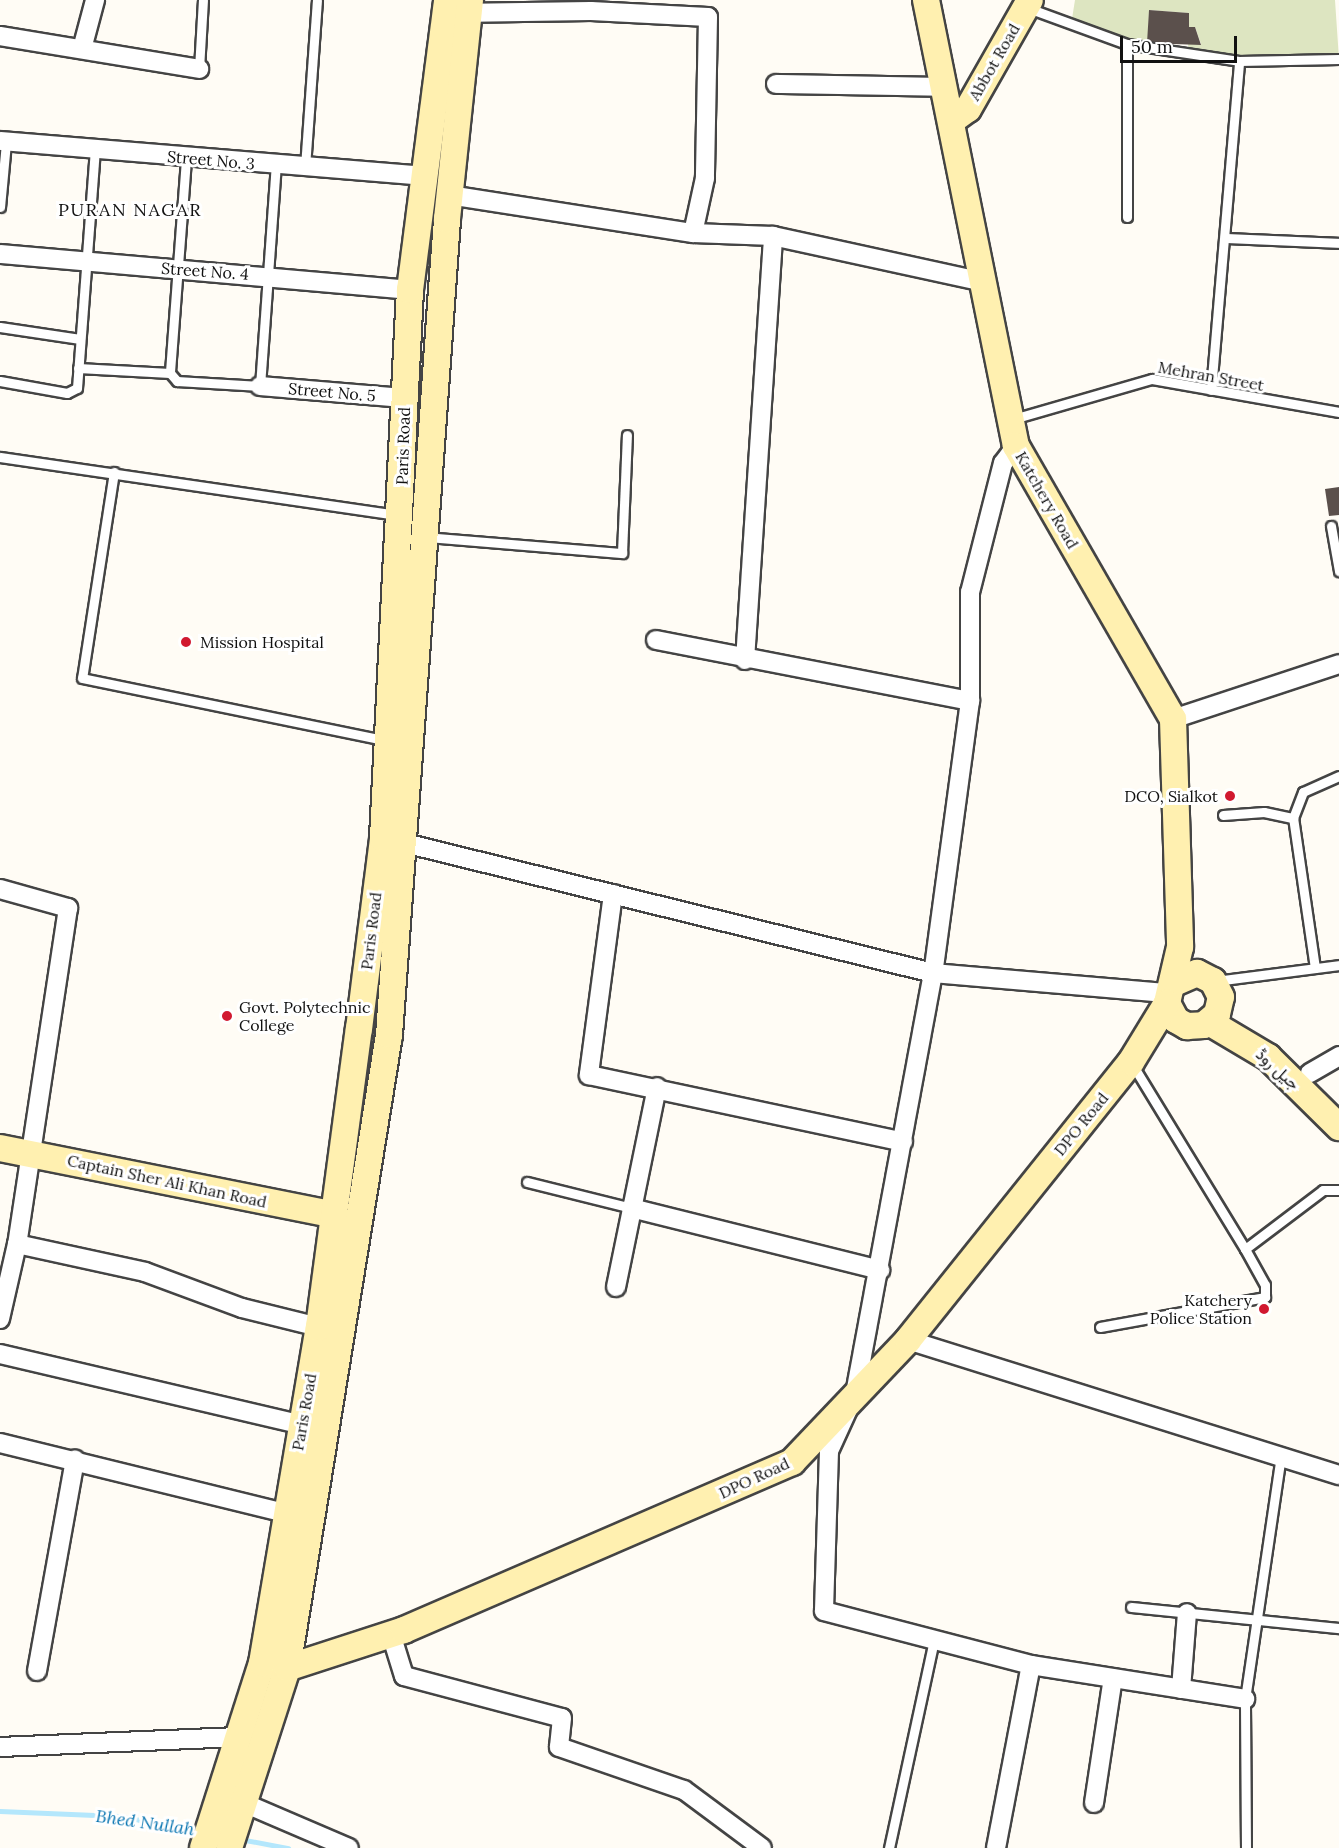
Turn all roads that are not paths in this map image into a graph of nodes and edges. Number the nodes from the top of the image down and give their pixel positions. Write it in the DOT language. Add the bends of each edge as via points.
graph roads {
  1 [pos="95,0"];
  2 [pos="203,0"];
  3 [pos="317,0"];
  4 [pos="926,0"];
  5 [pos="1027,2"];
  6 [pos="458,7"];
  7 [pos="0,36"];
  8 [pos="1127,44"];
  9 [pos="82,49"];
  10 [pos="1339,59"];
  11 [pos="1239,61"];
  12 [pos="199,69"];
  13 [pos="776,84"];
  14 [pos="946,87"];
  15 [pos="954,119"];
  16 [pos="3,141"];
  17 [pos="95,150"];
  18 [pos="186,159"];
  19 [pos="276,165"];
  20 [pos="304,167"];
  21 [pos="423,176"];
  22 [pos="449,195"];
  23 [pos="0,207"];
  24 [pos="1127,217"];
  25 [pos="693,233"];
  26 [pos="773,236"];
  27 [pos="1225,238"];
  28 [pos="1339,243"];
  29 [pos="0,254"];
  30 [pos="87,262"];
  31 [pos="178,269"];
  32 [pos="268,275"];
  33 [pos="984,282"];
  34 [pos="410,290"];
  35 [pos="0,327"];
  36 [pos="80,339"];
  37 [pos="78,368"];
  38 [pos="170,373"];
  39 [pos="0,381"];
  40 [pos="260,386"];
  41 [pos="1211,390"];
  42 [pos="404,398"];
  43 [pos="1339,412"];
  44 [pos="1011,420"];
  45 [pos="627,435"];
  46 [pos="1016,446"];
  47 [pos="0,457"];
  48 [pos="114,472"];
  49 [pos="400,515"];
  50 [pos="1331,526"];
  51 [pos="426,537"];
  52 [pos="1339,571"];
  53 [pos="656,640"];
  54 [pos="745,660"];
  55 [pos="1339,664"];
  56 [pos="970,701"];
  57 [pos="1173,719"];
  58 [pos="387,740"];
  59 [pos="1339,777"];
  60 [pos="1223,815"];
  61 [pos="1293,818"];
  62 [pos="395,841"];
  63 [pos="0,889"];
  64 [pos="612,894"];
  65 [pos="1339,965"];
  66 [pos="1315,968"];
  67 [pos="933,973"];
  68 [pos="1213,981"];
  69 [pos="1175,995"];
  70 [pos="1215,1014"];
  71 [pos="359,1029"];
  72 [pos="389,1035"];
  73 [pos="1339,1056"];
  74 [pos="1131,1062"];
  75 [pos="1310,1073"];
  76 [pos="657,1087"];
  77 [pos="1339,1105"];
  78 [pos="1339,1126"];
  79 [pos="903,1142"];
  80 [pos="0,1148"];
  81 [pos="32,1153"];
  82 [pos="527,1182"];
  83 [pos="1339,1190"];
  84 [pos="631,1208"];
  85 [pos="334,1215"];
  86 [pos="17,1244"];
  87 [pos="1245,1249"];
  88 [pos="880,1270"];
  89 [pos="3,1283"];
  90 [pos="616,1287"];
  91 [pos="0,1319"];
  92 [pos="319,1327"];
  93 [pos="1100,1327"];
  94 [pos="908,1340"];
  95 [pos="0,1354"];
  96 [pos="855,1394"];
  97 [pos="302,1425"];
  98 [pos="0,1443"];
  99 [pos="1281,1456"];
  100 [pos="75,1460"];
  101 [pos="1339,1475"];
  102 [pos="286,1514"];
  103 [pos="1131,1607"];
  104 [pos="1187,1613"];
  105 [pos="1255,1620"];
  106 [pos="1339,1628"];
  107 [pos="391,1634"];
  108 [pos="934,1639"];
  109 [pos="262,1663"];
  110 [pos="1030,1665"];
  111 [pos="287,1668"];
  112 [pos="37,1671"];
  113 [pos="1113,1678"];
  114 [pos="1181,1689"];
  115 [pos="1245,1699"];
  116 [pos="237,1737"];
  117 [pos="0,1747"];
  118 [pos="244,1803"];
  119 [pos="1094,1803"];
  120 [pos="204,1847"];
  121 [pos="229,1848"];
  122 [pos="349,1848"];
  123 [pos="762,1848"];
  124 [pos="889,1848"];
  125 [pos="996,1848"];
  126 [pos="1246,1848"];
  1 -- 9 [label="street"];
  2 -- 12 [label="lane"];
  3 -- 20 [label="lane"];
  4 -- 14 [label="main road, Katchery Road"];
  5 -- 8 [label="lane"];
  5 -- 15 [label="main road, Abbot Road" via="968,109"];
  6 -- 21 [label="main road, Paris Road"];
  6 -- 22 [label="main road, Paris Road"];
  6 -- 25 [label="street" via="708,17 705,178"];
  7 -- 9 [label="street"];
  8 -- 11 [label="lane"];
  8 -- 24 [label="lane"];
  9 -- 12 [label="street"];
  10 -- 11 [label="lane"];
  11 -- 27 [label="lane"];
  13 -- 14 [label="street"];
  14 -- 15 [label="main road, Katchery Road"];
  15 -- 33 [label="main road, Katchery Road"];
  16 -- 17 [label="street, Street No. 3"];
  16 -- 23 [label="lane"];
  17 -- 18 [label="street, Street No. 3"];
  17 -- 30 [label="lane"];
  18 -- 19 [label="street, Street No. 3"];
  18 -- 31 [label="lane"];
  19 -- 20 [label="street, Street No. 3"];
  19 -- 32 [label="lane"];
  20 -- 21 [label="street, Street No. 3"];
  21 -- 34 [label="main road, Paris Road"];
  22 -- 25 [label="street"];
  22 -- 51 [label="main road, Paris Road"];
  25 -- 26 [label="street"];
  26 -- 33 [label="street"];
  26 -- 54 [label="street"];
  27 -- 28 [label="lane"];
  27 -- 41 [label="lane"];
  29 -- 30 [label="street, Street No. 4"];
  30 -- 31 [label="street, Street No. 4"];
  30 -- 36 [label="lane"];
  31 -- 32 [label="street, Street No. 4"];
  31 -- 38 [label="lane"];
  32 -- 34 [label="street, Street No. 4"];
  32 -- 40 [label="lane"];
  33 -- 44 [label="main road, Katchery Road"];
  34 -- 42 [label="main road, Paris Road"];
  35 -- 36 [label="lane"];
  36 -- 37 [label="lane"];
  37 -- 38 [label="lane"];
  37 -- 39 [label="lane" via="74,392"];
  38 -- 40 [label="lane" via="177,381"];
  40 -- 42 [label="street, Street No. 5"];
  41 -- 43 [label="lane, Mehran Street"];
  41 -- 44 [label="lane, Mehran Street" via="1152,379"];
  42 -- 49 [label="main road, Paris Road"];
  44 -- 46 [label="main road, Katchery Road"];
  45 -- 51 [label="lane" via="622,553"];
  46 -- 56 [label="street" via="1003,464 970,592"];
  46 -- 57 [label="main road, Katchery Road"];
  47 -- 48 [label="lane"];
  48 -- 49 [label="lane"];
  48 -- 58 [label="lane" via="82,678"];
  49 -- 58 [label="main road, Paris Road"];
  50 -- 52 [label="lane"];
  51 -- 62 [label="main road, Paris Road"];
  53 -- 54 [label="street"];
  54 -- 56 [label="street"];
  55 -- 57 [label="street"];
  56 -- 67 [label="street"];
  57 -- 69 [label="main road, Katchery Road" via="1180,947"];
  58 -- 62 [label="main road, Paris Road"];
  59 -- 61 [label="lane" via="1303,792"];
  60 -- 61 [label="lane" via="1264,812"];
  61 -- 66 [label="lane"];
  62 -- 64 [label="street"];
  62 -- 71 [label="main road, Paris Road"];
  62 -- 72 [label="main road, Paris Road"];
  63 -- 81 [label="street" via="69,908"];
  64 -- 67 [label="street"];
  64 -- 76 [label="street" via="586,1068 602,1080"];
  65 -- 66 [label="lane"];
  66 -- 68 [label="lane"];
  67 -- 69 [label="street"];
  67 -- 79 [label="street"];
  68 -- 69 [label="main road"];
  68 -- 70 [label="main road"];
  69 -- 70 [label="main road"];
  69 -- 74 [label="main road, DPO Road"];
  70 -- 75 [label="main road, جیل روڈ" via="1276,1047"];
  70 -- 78 [label="main road, جیل روڈ" via="1268,1057"];
  71 -- 72 [label="main road"];
  71 -- 85 [label="main road, Paris Road"];
  72 -- 111 [label="main road, Paris Road"];
  73 -- 75 [label="street"];
  74 -- 87 [label="lane"];
  74 -- 94 [label="main road, DPO Road"];
  75 -- 77 [label="main road, جیل روڈ"];
  76 -- 79 [label="street"];
  76 -- 84 [label="street"];
  79 -- 88 [label="street"];
  80 -- 81 [label="main road, Captain Sher Ali Khan Road"];
  81 -- 85 [label="main road, Captain Sher Ali Khan Road"];
  81 -- 86 [label="street"];
  82 -- 84 [label="lane"];
  83 -- 87 [label="lane" via="1323,1190"];
  84 -- 88 [label="street"];
  84 -- 90 [label="street"];
  85 -- 92 [label="main road, Paris Road"];
  86 -- 89 [label="street"];
  86 -- 92 [label="street" via="145,1272 242,1308"];
  87 -- 93 [label="lane" via="1265,1285 1265,1297"];
  88 -- 96 [label="street"];
  89 -- 91 [label="street"];
  92 -- 97 [label="main road, Paris Road"];
  94 -- 96 [label="main road, DPO Road"];
  94 -- 99 [label="street"];
  95 -- 97 [label="street"];
  96 -- 107 [label="main road, DPO Road" via="792,1462"];
  96 -- 108 [label="street" via="829,1451 824,1611"];
  97 -- 102 [label="main road, Paris Road"];
  98 -- 100 [label="street"];
  99 -- 101 [label="street"];
  99 -- 105 [label="lane"];
  100 -- 102 [label="street"];
  100 -- 112 [label="street"];
  102 -- 109 [label="main road, Paris Road"];
  103 -- 104 [label="lane"];
  104 -- 105 [label="lane"];
  104 -- 114 [label="street"];
  105 -- 106 [label="lane"];
  105 -- 115 [label="lane"];
  107 -- 111 [label="main road, DPO Road"];
  107 -- 123 [label="street" via="404,1676 562,1718 559,1747 684,1790"];
  108 -- 110 [label="street"];
  108 -- 124 [label="lane"];
  109 -- 111 [label="main road, DPO Road"];
  109 -- 116 [label="main road, Paris Road"];
  110 -- 113 [label="street"];
  110 -- 125 [label="street"];
  111 -- 118 [label="main road, Paris Road"];
  113 -- 114 [label="street"];
  113 -- 119 [label="street"];
  114 -- 115 [label="street"];
  115 -- 126 [label="lane"];
  116 -- 117 [label="street"];
  116 -- 120 [label="main road, Paris Road"];
  118 -- 121 [label="main road, Paris Road"];
  118 -- 122 [label="street"];
}
